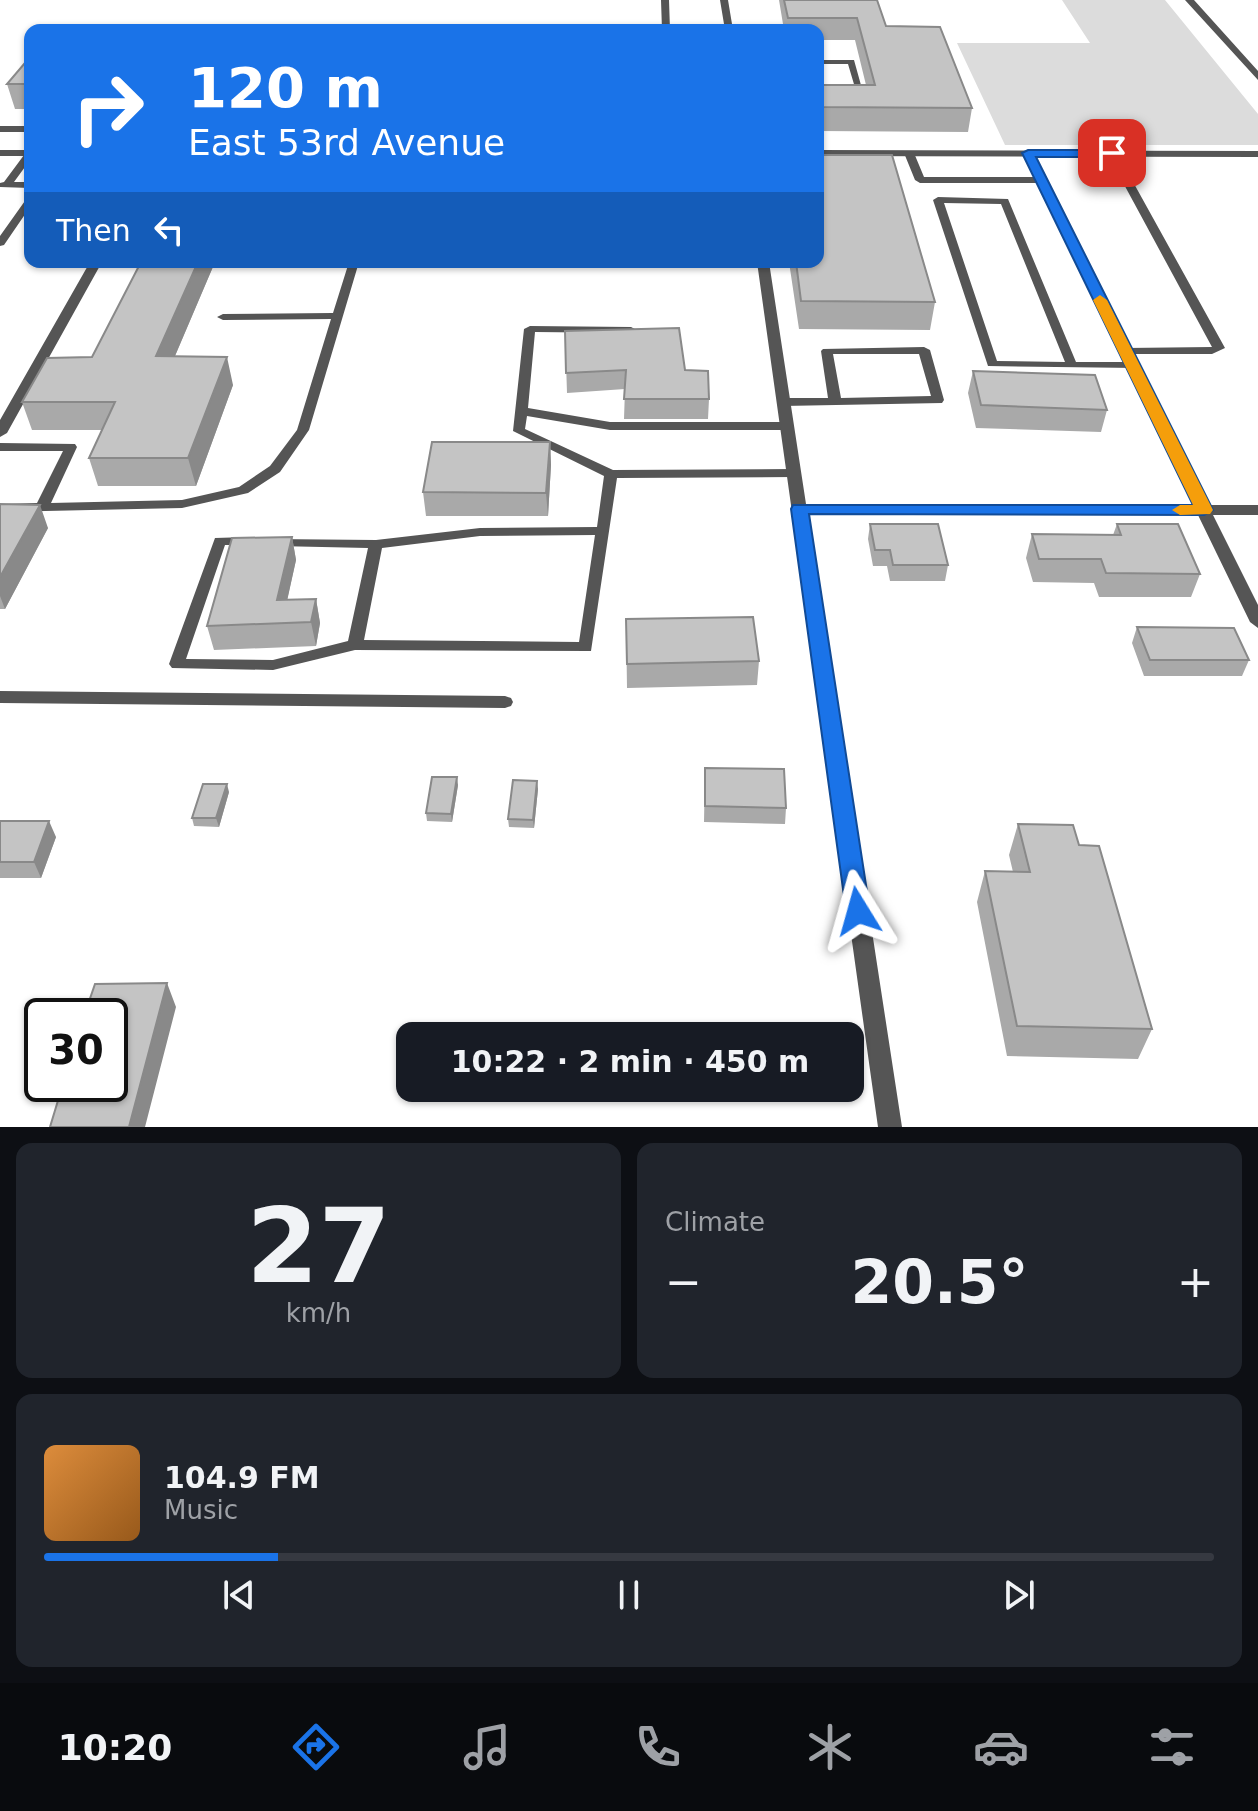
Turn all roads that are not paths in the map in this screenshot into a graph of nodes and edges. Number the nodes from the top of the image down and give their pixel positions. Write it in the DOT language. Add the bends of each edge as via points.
graph roads {
  1 [pos="665,0"];
  2 [pos="724,0"];
  3 [pos="1189,0"];
  4 [pos="666,24"];
  5 [pos="728,24"];
  6 [pos="824,62"];
  7 [pos="1258,77"];
  8 [pos="824,94"];
  9 [pos="0,129"];
  10 [pos="24,129"];
  11 [pos="0,153"];
  12 [pos="24,153"];
  13 [pos="824,153"];
  14 [pos="909,153"];
  15 [pos="1028,153"];
  16 [pos="1112,153"];
  17 [pos="1258,154"];
  18 [pos="24,160"];
  19 [pos="1041,180"];
  20 [pos="4,185"];
  21 [pos="24,209"];
  22 [pos="0,243"];
  23 [pos="93,268"];
  24 [pos="352,268"];
  25 [pos="764,268"];
  26 [pos="338,316"];
  27 [pos="223,317"];
  28 [pos="639,330"];
  29 [pos="1126,351"];
  30 [pos="1072,365"];
  31 [pos="1133,366"];
  32 [pos="835,401"];
  33 [pos="783,402"];
  34 [pos="521,411"];
  35 [pos="787,426"];
  36 [pos="0,433"];
  37 [pos="0,447"];
  38 [pos="794,473"];
  39 [pos="611,474"];
  40 [pos="42,507"];
  41 [pos="0,508"];
  42 [pos="799,509"];
  43 [pos="1204,510"];
  44 [pos="1258,510"];
  45 [pos="603,531"];
  46 [pos="376,544"];
  47 [pos="1258,622"];
  48 [pos="355,645"];
  49 [pos="0,697"];
  50 [pos="505,702"];
  51 [pos="890,1127"];
  1 -- 4 [label="lane"];
  2 -- 5 [label="street"];
  3 -- 7 [label="street"];
  6 -- 8 [label="lane" via="851,62 861,94"];
  9 -- 10 [label="lane"];
  11 -- 12 [label="street"];
  13 -- 14 [label="street" via="879,158"];
  14 -- 15 [label="street"];
  14 -- 19 [label="lane" via="920,180"];
  15 -- 16 [label="street"];
  15 -- 19 [label="street"];
  16 -- 17 [label="street"];
  16 -- 29 [label="lane" via="1219,348"];
  18 -- 20 [label="lane"];
  19 -- 29 [label="street"];
  21 -- 22 [label="lane"];
  23 -- 36 [label="street"];
  24 -- 26 [label="lane"];
  25 -- 33 [label="street"];
  26 -- 27 [label="lane"];
  26 -- 40 [label="lane" via="303,430 275,469 243,490 182,504"];
  28 -- 34 [label="lane" via="530,329"];
  29 -- 31 [label="street"];
  30 -- 30 [label="lane" via="992,364 938,200 1005,201"];
  30 -- 31 [label="lane"];
  31 -- 43 [label="street"];
  32 -- 32 [label="lane" via="894,400 938,400 924,350 827,351"];
  32 -- 33 [label="lane"];
  33 -- 35 [label="street"];
  34 -- 35 [label="lane" via="610,426"];
  34 -- 39 [label="lane" via="519,431"];
  35 -- 38 [label="street"];
  37 -- 40 [label="lane" via="71,447"];
  38 -- 39 [label="lane"];
  38 -- 42 [label="street"];
  39 -- 45 [label="lane"];
  40 -- 41 [label="lane"];
  42 -- 43 [label="street"];
  42 -- 51 [label="street"];
  43 -- 44 [label="street"];
  43 -- 47 [label="street"];
  45 -- 46 [label="lane" via="480,532"];
  45 -- 48 [label="lane" via="586,647"];
  46 -- 48 [label="lane"];
  46 -- 48 [label="lane" via="220,541 177,664 273,665"];
  49 -- 50 [label="lane"];
}
